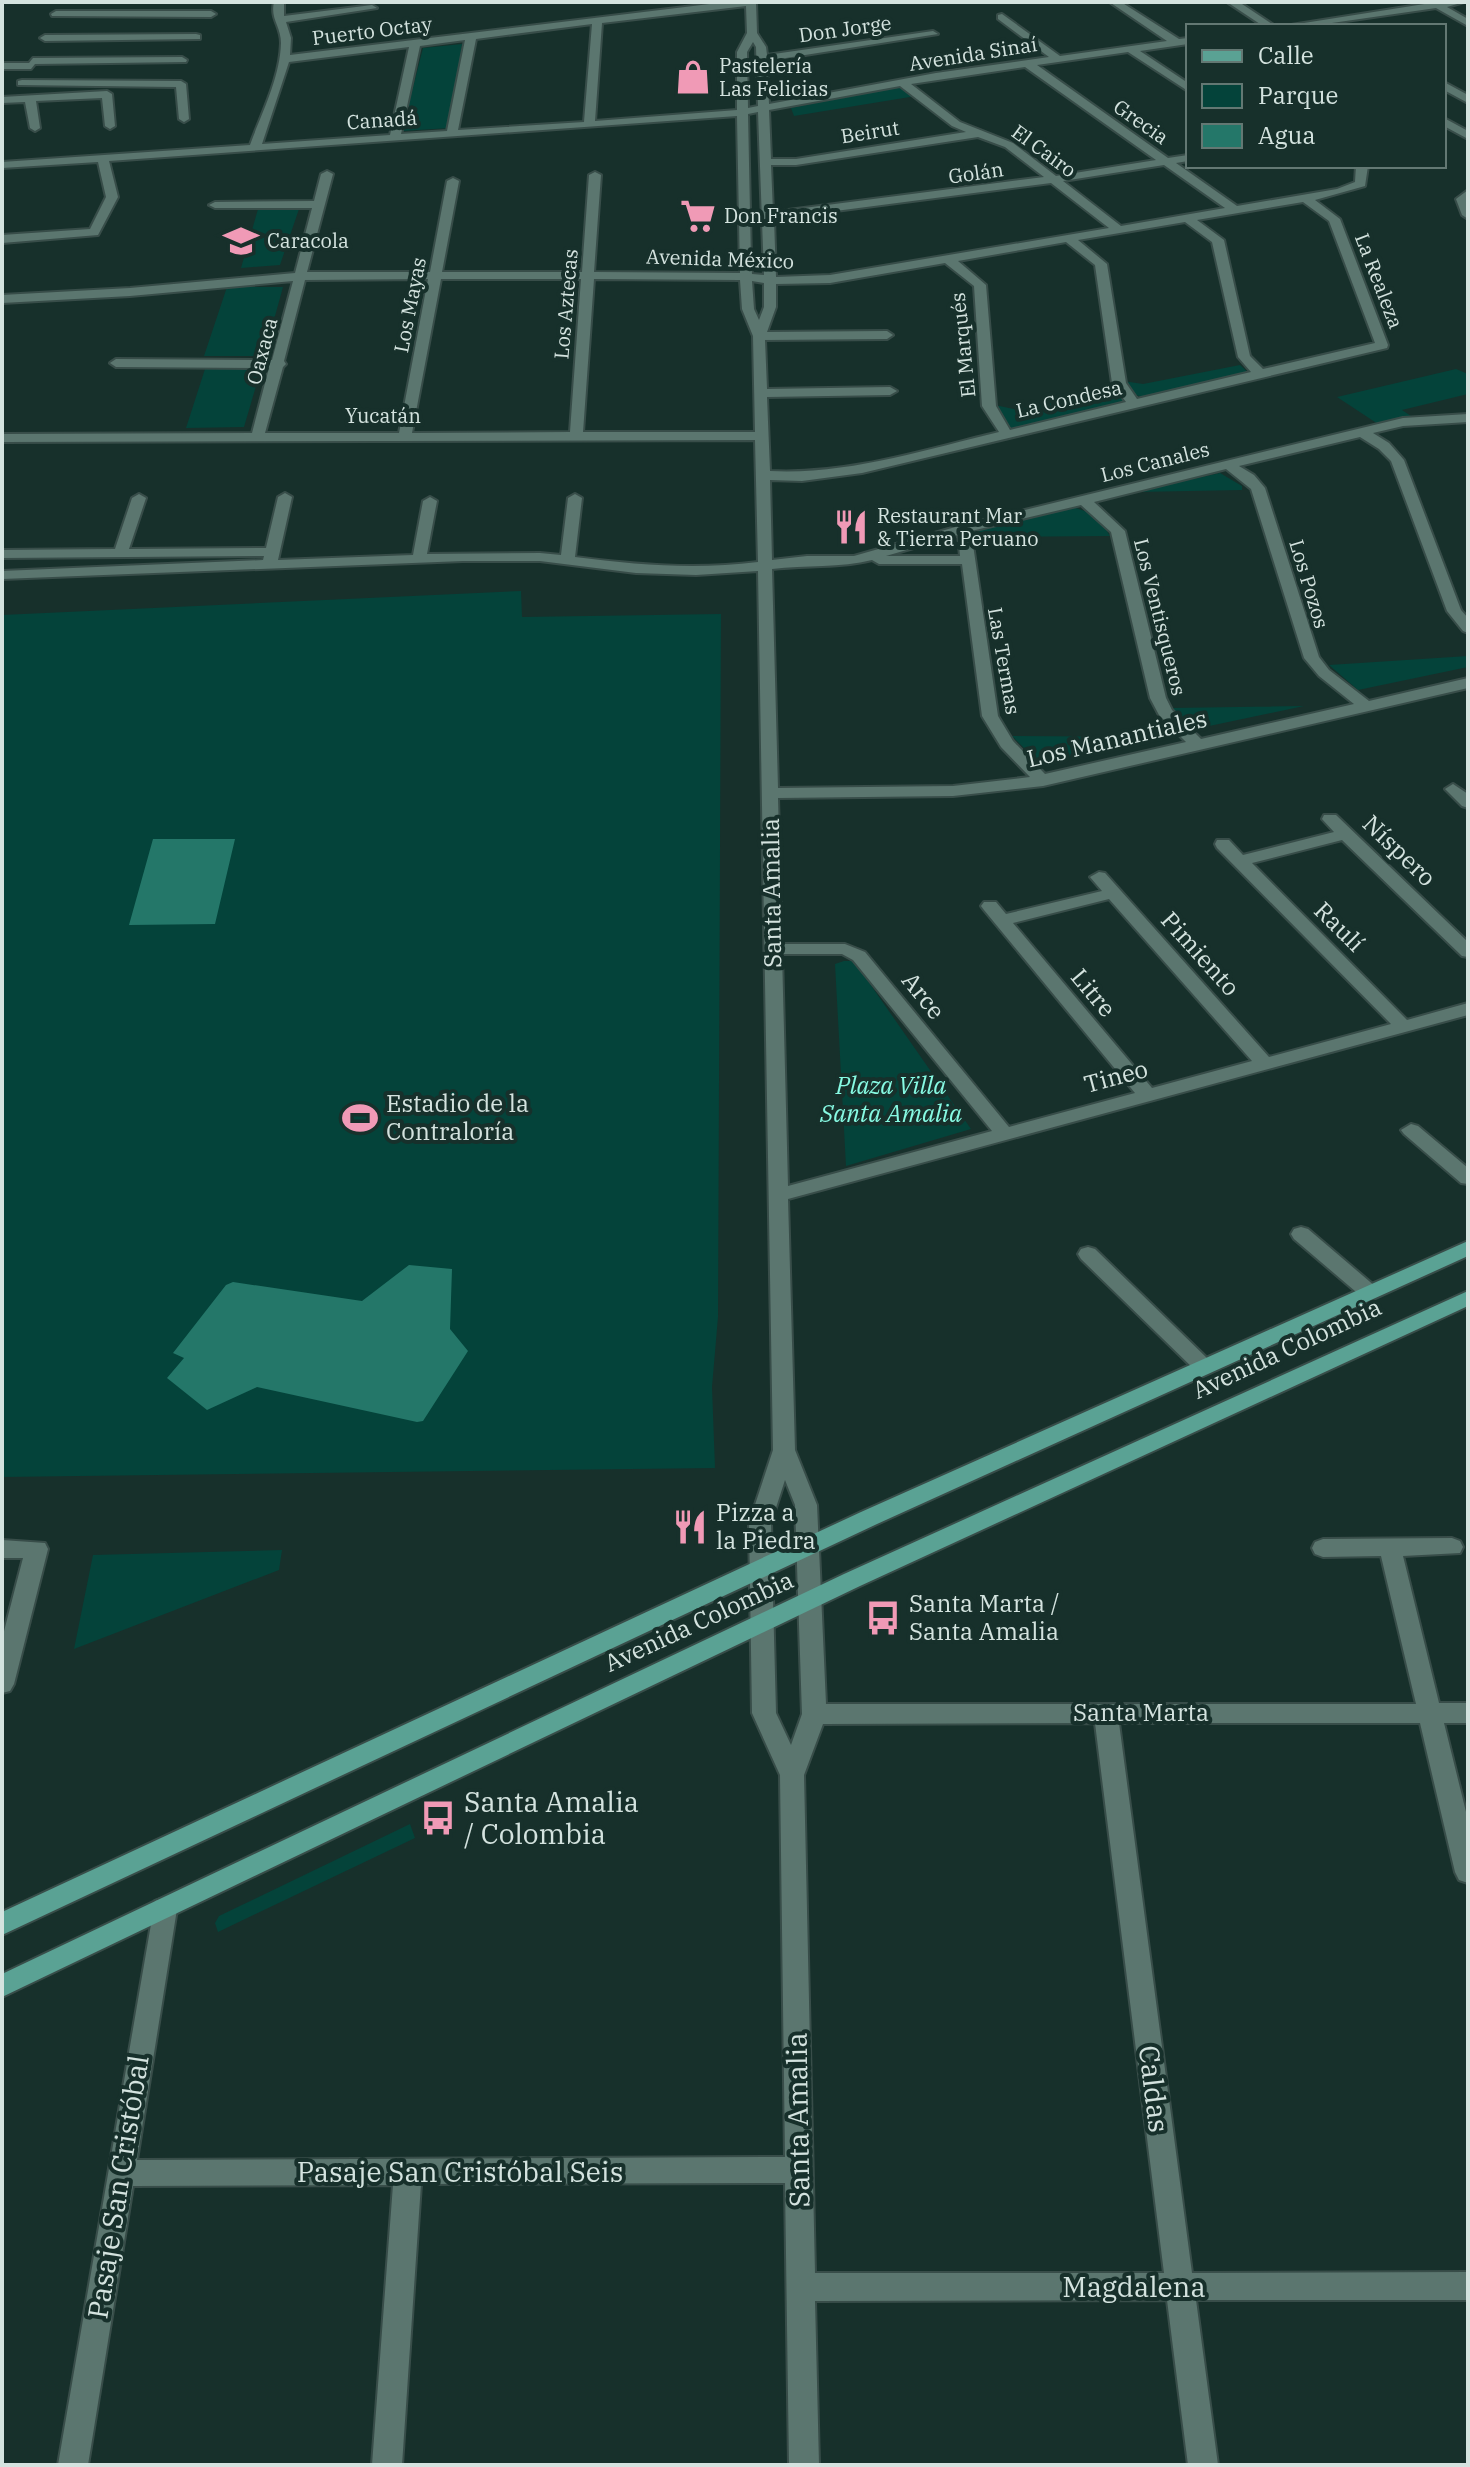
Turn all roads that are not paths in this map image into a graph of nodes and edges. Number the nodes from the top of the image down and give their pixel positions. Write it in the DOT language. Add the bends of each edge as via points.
graph roads {
  1 [pos="63,2"];
  2 [pos="279,2"];
  3 [pos="751,2"];
  4 [pos="1232,2"];
  5 [pos="1370,2"];
  6 [pos="1459,2"];
  7 [pos="1116,3"];
  8 [pos="1437,5"];
  9 [pos="372,8"];
  10 [pos="1387,12"];
  11 [pos="56,14"];
  12 [pos="211,14"];
  13 [pos="1002,17"];
  14 [pos="278,20"];
  15 [pos="1335,20"];
  16 [pos="597,21"];
  17 [pos="1468,23"];
  18 [pos="1267,24"];
  19 [pos="1305,24"];
  20 [pos="1342,24"];
  21 [pos="752,33"];
  22 [pos="933,34"];
  23 [pos="471,36"];
  24 [pos="196,37"];
  25 [pos="45,38"];
  26 [pos="1182,41"];
  27 [pos="415,43"];
  28 [pos="1130,49"];
  29 [pos="284,59"];
  30 [pos="762,59"];
  31 [pos="1058,59"];
  32 [pos="182,60"];
  33 [pos="32,63"];
  34 [pos="1027,63"];
  35 [pos="2,66"];
  36 [pos="902,82"];
  37 [pos="22,83"];
  38 [pos="1446,86"];
  39 [pos="1186,87"];
  40 [pos="30,98"];
  41 [pos="8,99"];
  42 [pos="1468,100"];
  43 [pos="764,108"];
  44 [pos="743,113"];
  45 [pos="184,119"];
  46 [pos="1448,119"];
  47 [pos="589,124"];
  48 [pos="110,126"];
  49 [pos="35,128"];
  50 [pos="980,133"];
  51 [pos="452,134"];
  52 [pos="1468,136"];
  53 [pos="395,138"];
  54 [pos="255,147"];
  55 [pos="103,158"];
  56 [pos="1186,158"];
  57 [pos="1166,161"];
  58 [pos="766,162"];
  59 [pos="2,165"];
  60 [pos="1362,168"];
  61 [pos="327,174"];
  62 [pos="595,175"];
  63 [pos="1054,179"];
  64 [pos="453,181"];
  65 [pos="1305,198"];
  66 [pos="1466,199"];
  67 [pos="320,204"];
  68 [pos="215,205"];
  69 [pos="1235,210"];
  70 [pos="1468,215"];
  71 [pos="768,216"];
  72 [pos="1187,218"];
  73 [pos="1119,230"];
  74 [pos="2,239"];
  75 [pos="1069,239"];
  76 [pos="949,260"];
  77 [pos="436,275"];
  78 [pos="302,276"];
  79 [pos="746,276"];
  80 [pos="588,277"];
  81 [pos="770,280"];
  82 [pos="2,299"];
  83 [pos="887,335"];
  84 [pos="759,336"];
  85 [pos="1382,345"];
  86 [pos="116,363"];
  87 [pos="280,364"];
  88 [pos="1260,374"];
  89 [pos="890,391"];
  90 [pos="760,393"];
  91 [pos="1134,404"];
  92 [pos="1468,418"];
  93 [pos="1362,432"];
  94 [pos="1007,435"];
  95 [pos="258,436"];
  96 [pos="405,436"];
  97 [pos="576,436"];
  98 [pos="762,436"];
  99 [pos="4,438"];
  100 [pos="1228,465"];
  101 [pos="763,475"];
  102 [pos="285,497"];
  103 [pos="139,498"];
  104 [pos="575,498"];
  105 [pos="1084,500"];
  106 [pos="430,501"];
  107 [pos="964,529"];
  108 [pos="121,551"];
  109 [pos="2,554"];
  110 [pos="419,555"];
  111 [pos="271,559"];
  112 [pos="568,559"];
  113 [pos="855,560"];
  114 [pos="968,560"];
  115 [pos="766,564"];
  116 [pos="2,575"];
  117 [pos="1468,628"];
  118 [pos="1468,683"];
  119 [pos="1367,707"];
  120 [pos="1198,745"];
  121 [pos="1043,781"];
  122 [pos="1453,789"];
  123 [pos="770,793"];
  124 [pos="1468,803"];
  125 [pos="1330,819"];
  126 [pos="1347,834"];
  127 [pos="1223,844"];
  128 [pos="1240,861"];
  129 [pos="1099,877"];
  130 [pos="1113,893"];
  131 [pos="773,949"];
  132 [pos="1468,952"];
  133 [pos="1468,1009"];
  134 [pos="1403,1026"];
  135 [pos="1265,1064"];
  136 [pos="1147,1095"];
  137 [pos="1411,1130"];
  138 [pos="1005,1134"];
  139 [pos="1468,1178"];
  140 [pos="779,1195"];
  141 [pos="1301,1234"];
  142 [pos="1468,1248"];
  143 [pos="1088,1254"];
  144 [pos="1369,1292"];
  145 [pos="1468,1298"];
  146 [pos="1204,1367"];
  147 [pos="784,1450"];
  148 [pos="808,1546"];
  149 [pos="1390,1547"];
  150 [pos="1452,1547"];
  151 [pos="1323,1548"];
  152 [pos="2,1549"];
  153 [pos="761,1568"];
  154 [pos="811,1600"];
  155 [pos="762,1622"];
  156 [pos="2,1684"];
  157 [pos="1106,1713"];
  158 [pos="1430,1713"];
  159 [pos="1468,1713"];
  160 [pos="814,1714"];
  161 [pos="792,1775"];
  162 [pos="1468,1872"];
  163 [pos="164,1909"];
  164 [pos="2,1924"];
  165 [pos="2,1986"];
  166 [pos="799,2170"];
  167 [pos="408,2172"];
  168 [pos="120,2173"];
  169 [pos="1468,2286"];
  170 [pos="801,2287"];
  171 [pos="1180,2287"];
  172 [pos="73,2465"];
  173 [pos="387,2465"];
  174 [pos="804,2465"];
  175 [pos="1203,2465"];
  1 -- 11 [label="street"];
  2 -- 14 [label="street"];
  3 -- 16 [label="street, Puerto Octay"];
  3 -- 21 [label="street, Santa Amalia"];
  4 -- 18 [label="street"];
  5 -- 10 [label="street"];
  6 -- 8 [label="street"];
  7 -- 26 [label="street"];
  8 -- 10 [label="street"];
  8 -- 17 [label="street"];
  9 -- 14 [label="street"];
  10 -- 15 [label="street"];
  11 -- 12 [label="street"];
  11 -- 25 [label="street"];
  13 -- 31 [label="street"];
  14 -- 29 [label="street" via="287,38"];
  15 -- 19 [label="street"];
  15 -- 20 [label="street"];
  16 -- 23 [label="street, Puerto Octay"];
  16 -- 47 [label="street"];
  21 -- 30 [label="street, Santa Amalia"];
  21 -- 44 [label="street, Santa Amalia" via="742,52"];
  22 -- 30 [label="street, Don Jorge"];
  23 -- 27 [label="street, Puerto Octay"];
  23 -- 51 [label="street"];
  24 -- 25 [label="street"];
  25 -- 33 [label="street"];
  26 -- 28 [label="street, Avenida Sinaí"];
  27 -- 29 [label="street, Puerto Octay"];
  27 -- 53 [label="street"];
  28 -- 31 [label="street, Avenida Sinaí"];
  28 -- 39 [label="street"];
  29 -- 54 [label="street"];
  30 -- 43 [label="street, Santa Amalia"];
  31 -- 34 [label="street, Avenida Sinaí"];
  32 -- 33 [label="street"];
  33 -- 35 [label="street"];
  33 -- 37 [label="street"];
  34 -- 36 [label="street, Avenida Sinaí"];
  34 -- 57 [label="street, Grecia"];
  36 -- 43 [label="street, Avenida Sinaí"];
  36 -- 50 [label="street, El Cairo" via="948,119"];
  37 -- 41 [label="street"];
  37 -- 45 [label="street" via="181,84"];
  38 -- 42 [label="street"];
  40 -- 41 [label="street"];
  40 -- 48 [label="street" via="107,94"];
  40 -- 49 [label="street"];
  43 -- 44 [label="street, Canadá"];
  43 -- 58 [label="street, Santa Amalia"];
  44 -- 47 [label="street, Canadá"];
  44 -- 79 [label="street, Santa Amalia"];
  46 -- 52 [label="street"];
  47 -- 51 [label="street, Canadá"];
  50 -- 58 [label="street, Beirut" via="796,162"];
  50 -- 63 [label="street, El Cairo" via="1004,142"];
  51 -- 53 [label="street, Canadá"];
  53 -- 54 [label="street, Canadá"];
  54 -- 55 [label="street, Canadá"];
  55 -- 59 [label="street, Canadá"];
  55 -- 74 [label="street" via="112,197 94,232"];
  56 -- 57 [label="street, Golán"];
  57 -- 63 [label="street, Golán"];
  57 -- 69 [label="street, Grecia"];
  58 -- 71 [label="street, Santa Amalia"];
  60 -- 65 [label="street, Avenida México" via="1359,186"];
  61 -- 67 [label="street, Oaxaca"];
  62 -- 80 [label="street, Los Aztecas"];
  63 -- 71 [label="street, Golán"];
  63 -- 73 [label="street, El Cairo"];
  64 -- 77 [label="street, Los Mayas"];
  65 -- 69 [label="street, Avenida México"];
  65 -- 85 [label="street, La Realeza" via="1334,219"];
  66 -- 70 [label="street"];
  67 -- 68 [label="street"];
  67 -- 78 [label="street, Oaxaca"];
  69 -- 72 [label="street, Avenida México"];
  71 -- 81 [label="street, Santa Amalia"];
  72 -- 73 [label="street, Avenida México"];
  72 -- 88 [label="street" via="1218,240 1244,357"];
  73 -- 75 [label="street, Avenida México"];
  75 -- 76 [label="street, Avenida México"];
  75 -- 91 [label="street" via="1101,264 1119,383"];
  76 -- 81 [label="street, Avenida México" via="830,279"];
  76 -- 94 [label="street, El Marqués" via="980,285 989,406"];
  77 -- 78 [label="street, Avenida México"];
  77 -- 80 [label="street, Avenida México"];
  77 -- 96 [label="street, Los Mayas"];
  78 -- 82 [label="street, Avenida México"];
  78 -- 87 [label="street, Oaxaca"];
  79 -- 80 [label="street, Avenida México"];
  79 -- 81 [label="street, Avenida México"];
  79 -- 84 [label="street, Santa Amalia" via="748,309"];
  80 -- 97 [label="street, Los Aztecas"];
  81 -- 84 [label="street, Santa Amalia" via="770,307"];
  83 -- 84 [label="street"];
  84 -- 90 [label="street, Santa Amalia"];
  85 -- 88 [label="street, La Condesa"];
  86 -- 87 [label="street"];
  87 -- 95 [label="street, Oaxaca"];
  88 -- 91 [label="street, La Condesa"];
  89 -- 90 [label="street"];
  90 -- 98 [label="street, Santa Amalia"];
  91 -- 94 [label="street, La Condesa"];
  92 -- 93 [label="street, Los Canales" via="1417,419"];
  93 -- 100 [label="street, Los Canales"];
  93 -- 117 [label="street" via="1397,460 1454,611"];
  94 -- 101 [label="street, La Condesa" via="862,469 802,477"];
  95 -- 96 [label="street, Yucatán"];
  95 -- 99 [label="street, Yucatán"];
  96 -- 97 [label="street, Yucatán"];
  97 -- 98 [label="street, Yucatán"];
  98 -- 101 [label="street, Santa Amalia"];
  100 -- 105 [label="street, Los Canales"];
  100 -- 119 [label="street, Los Pozos" via="1258,488 1312,658"];
  101 -- 115 [label="street, Santa Amalia"];
  102 -- 111 [label="street"];
  103 -- 108 [label="street"];
  104 -- 112 [label="street"];
  105 -- 107 [label="street, Los Canales"];
  105 -- 120 [label="street, Los Ventisqueros" via="1118,531 1158,698"];
  106 -- 110 [label="street"];
  107 -- 113 [label="street, Los Canales"];
  107 -- 114 [label="street, Las Termas"];
  108 -- 109 [label="street"];
  108 -- 111 [label="street"];
  110 -- 111 [label="street, Los Canales"];
  110 -- 112 [label="street, Los Canales"];
  111 -- 116 [label="street"];
  112 -- 115 [label="street, Los Canales" via="666,570"];
  113 -- 114 [label="street, Los Canales"];
  113 -- 115 [label="street, Los Canales"];
  114 -- 121 [label="street, Las Termas" via="990,716 1007,744"];
  115 -- 123 [label="street, Santa Amalia"];
  118 -- 119 [label="street, Los Manantiales"];
  119 -- 120 [label="street, Los Manantiales"];
  120 -- 121 [label="street, Los Manantiales"];
  121 -- 123 [label="street, Los Manantiales" via="953,791"];
  122 -- 124 [label="street"];
  123 -- 131 [label="street, Santa Amalia"];
  125 -- 126 [label="street, Níspero"];
  126 -- 128 [label="street"];
  126 -- 132 [label="street, Níspero"];
  127 -- 128 [label="street, Raulí"];
  128 -- 134 [label="street, Raulí"];
  129 -- 130 [label="street, Pimiento"];
  130 -- 135 [label="street, Pimiento"];
  130 -- 136 [label="street, Litre" via="996,913"];
  131 -- 138 [label="street, Arce" via="856,953"];
  131 -- 140 [label="street, Santa Amalia"];
  133 -- 134 [label="street, Tineo"];
  134 -- 135 [label="street, Tineo"];
  135 -- 136 [label="street, Tineo"];
  136 -- 138 [label="street, Tineo"];
  137 -- 139 [label="street"];
  138 -- 140 [label="street, Tineo"];
  140 -- 147 [label="street, Santa Amalia"];
  141 -- 144 [label="street"];
  142 -- 144 [label="main road, Avenida Colombia"];
  143 -- 146 [label="street"];
  144 -- 146 [label="main road, Avenida Colombia"];
  145 -- 154 [label="main road, Avenida Colombia"];
  146 -- 148 [label="main road, Avenida Colombia"];
  147 -- 148 [label="street, Santa Amalia" via="806,1505"];
  147 -- 153 [label="street, Santa Amalia" via="760,1523"];
  148 -- 153 [label="main road, Avenida Colombia"];
  148 -- 154 [label="street, Santa Amalia"];
  149 -- 150 [label="street"];
  149 -- 151 [label="street"];
  149 -- 158 [label="street"];
  152 -- 156 [label="street" via="37,1549"];
  153 -- 155 [label="street, Santa Amalia"];
  153 -- 164 [label="main road, Avenida Colombia"];
  154 -- 155 [label="main road, Avenida Colombia"];
  154 -- 160 [label="street, Santa Amalia"];
  155 -- 161 [label="street, Santa Amalia" via="764,1713"];
  155 -- 163 [label="main road, Avenida Colombia"];
  157 -- 158 [label="street, Santa Marta"];
  157 -- 160 [label="street, Santa Marta"];
  157 -- 171 [label="street, Caldas"];
  158 -- 159 [label="street, Santa Marta"];
  158 -- 162 [label="street"];
  160 -- 161 [label="street, Santa Amalia"];
  161 -- 166 [label="street, Santa Amalia"];
  163 -- 165 [label="main road, Avenida Colombia"];
  163 -- 168 [label="street, Pasaje San Cristóbal"];
  166 -- 167 [label="street, Pasaje San Cristóbal Seis"];
  166 -- 170 [label="street, Santa Amalia"];
  167 -- 168 [label="street, Pasaje San Cristóbal Seis"];
  167 -- 173 [label="street"];
  168 -- 172 [label="street, Pasaje San Cristóbal"];
  169 -- 171 [label="street, Magdalena"];
  170 -- 171 [label="street, Magdalena"];
  170 -- 174 [label="street, Santa Amalia"];
  171 -- 175 [label="street, Caldas"];
}
